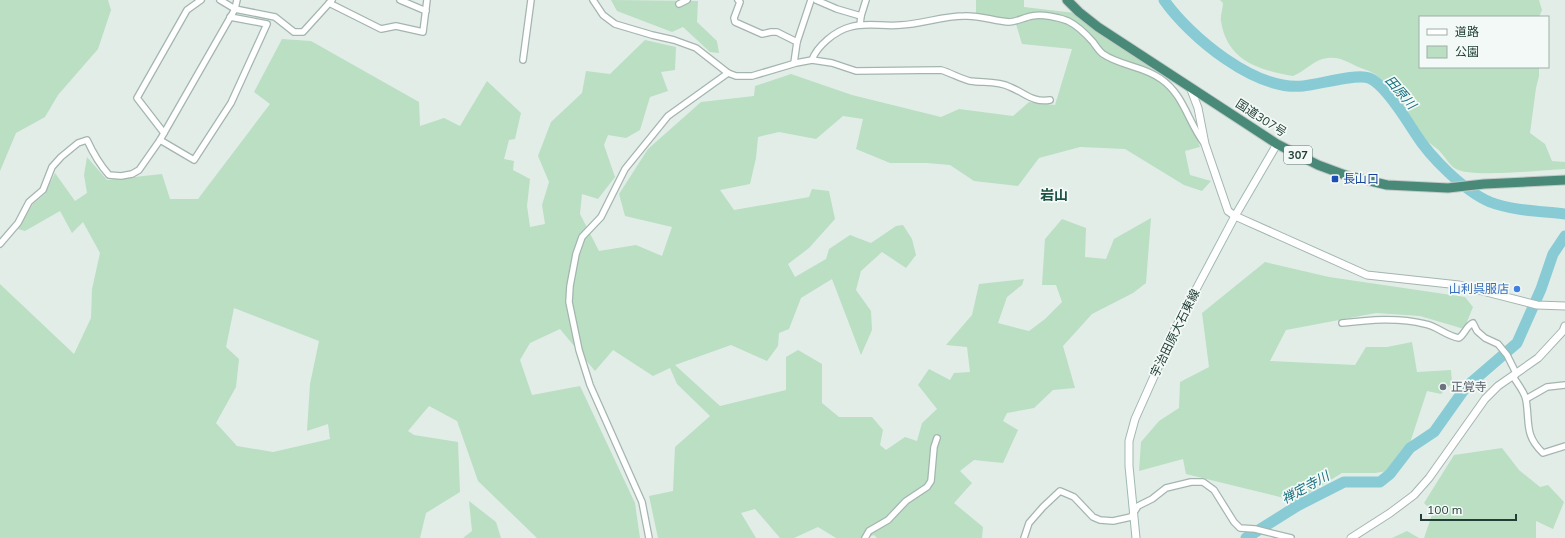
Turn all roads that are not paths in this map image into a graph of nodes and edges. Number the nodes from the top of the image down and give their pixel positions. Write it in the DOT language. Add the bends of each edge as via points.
graph roads {
  1 [pos="201,0"];
  2 [pos="220,0"];
  3 [pos="238,0"];
  4 [pos="400,0"];
  5 [pos="427,0"];
  6 [pos="531,0"];
  7 [pos="593,0"];
  8 [pos="687,0"];
  9 [pos="738,0"];
  10 [pos="811,0"];
  11 [pos="816,0"];
  12 [pos="866,0"];
  13 [pos="1067,0"];
  14 [pos="330,2"];
  15 [pos="679,4"];
  16 [pos="235,9"];
  17 [pos="426,11"];
  18 [pos="861,16"];
  19 [pos="230,17"];
  20 [pos="860,25"];
  21 [pos="796,42"];
  22 [pos="522,60"];
  23 [pos="812,60"];
  24 [pos="794,63"];
  25 [pos="728,73"];
  26 [pos="1190,87"];
  27 [pos="1050,100"];
  28 [pos="164,133"];
  29 [pos="160,140"];
  30 [pos="1205,144"];
  31 [pos="1277,144"];
  32 [pos="1565,180"];
  33 [pos="1236,216"];
  34 [pos="0,244"];
  35 [pos="1565,306"];
  36 [pos="1342,323"];
  37 [pos="1565,326"];
  38 [pos="1516,373"];
  39 [pos="1565,385"];
  40 [pos="1526,399"];
  41 [pos="936,438"];
  42 [pos="1565,446"];
  43 [pos="1134,512"];
  44 [pos="649,538"];
  45 [pos="865,538"];
  46 [pos="1024,538"];
  47 [pos="1136,538"];
  48 [pos="1291,538"];
  49 [pos="1351,538"];
  1 -- 28 [label="street" via="187,10 137,98"];
  2 -- 16 [label="street"];
  3 -- 16 [label="street"];
  4 -- 17 [label="street"];
  5 -- 17 [label="street"];
  6 -- 22 [label="street"];
  7 -- 25 [label="street" via="603,15 615,24 696,48"];
  8 -- 15 [label="street"];
  9 -- 21 [label="street" via="740,2 735,22 762,34 777,32"];
  10 -- 21 [label="street"];
  11 -- 18 [label="street"];
  12 -- 18 [label="street"];
  13 -- 26 [label="highway, 国道307号 / 307" via="1098,27"];
  14 -- 16 [label="street" via="303,32 294,32 275,17"];
  14 -- 17 [label="street" via="381,29 396,26 423,32"];
  16 -- 19 [label="street"];
  18 -- 20 [label="street"];
  19 -- 28 [label="street"];
  19 -- 29 [label="street" via="267,24 231,103 194,160"];
  20 -- 23 [label="street" via="836,34"];
  20 -- 30 [label="street" via="900,26 964,16 1010,22 1034,16 1047,16 1068,22 1083,31 1101,53 1114,61 1161,78 1174,90 1191,118 1198,136"];
  21 -- 24 [label="street"];
  23 -- 24 [label="street"];
  23 -- 27 [label="street" via="856,71 941,70 969,81 1010,86 1034,99"];
  24 -- 25 [label="street" via="752,76"];
  25 -- 44 [label="street" via="668,116 625,169 601,217 582,237 570,286 570,302 579,350 590,385 642,502"];
  26 -- 30 [label="street" via="1198,108"];
  26 -- 31 [label="highway, 国道307号 / 307"];
  28 -- 29 [label="street"];
  29 -- 34 [label="street" via="139,170 121,176 109,175 100,166 87,140 78,143 52,167 43,190 29,202 18,224"];
  30 -- 33 [label="street" via="1228,211"];
  31 -- 32 [label="highway, 国道307号 / 307" via="1318,165 1358,179 1387,185 1448,188"];
  31 -- 33 [label="street, 宇治田原大石東線"];
  33 -- 35 [label="street" via="1367,275 1459,285 1537,305"];
  33 -- 43 [label="street, 宇治田原大石東線" via="1176,327 1135,419 1129,441"];
  36 -- 38 [label="street" via="1381,319 1426,324 1459,338 1473,323 1485,338 1498,344"];
  37 -- 38 [label="street" via="1538,358"];
  38 -- 40 [label="street" via="1514,378"];
  38 -- 49 [label="street" via="1485,399 1429,478 1414,494"];
  39 -- 40 [label="street" via="1547,387"];
  40 -- 42 [label="street" via="1529,431 1535,446 1543,453"];
  41 -- 45 [label="street" via="931,481 927,487 906,501 888,520 869,531"];
  43 -- 46 [label="street" via="1131,517 1106,522 1093,517 1074,497 1060,490 1029,523"];
  43 -- 47 [label="street, 宇治田原大石東線"];
  43 -- 48 [label="street" via="1138,506 1166,488 1203,482 1214,490 1240,528"];
}
